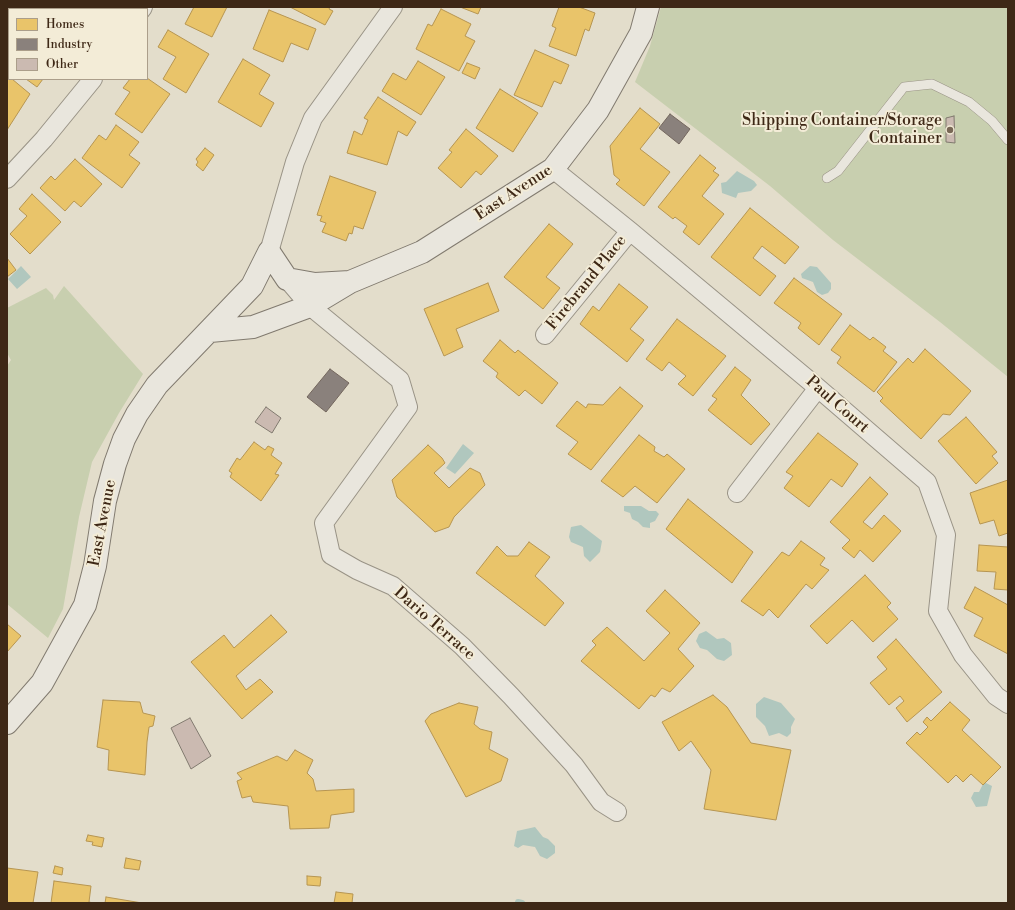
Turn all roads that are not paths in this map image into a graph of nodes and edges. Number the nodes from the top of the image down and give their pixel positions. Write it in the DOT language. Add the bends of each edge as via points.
graph roads {
  1 [pos="393,7"];
  2 [pos="648,7"];
  3 [pos="93,80"];
  4 [pos="1008,140"];
  5 [pos="554,169"];
  6 [pos="827,178"];
  7 [pos="7,179"];
  8 [pos="630,231"];
  9 [pos="269,252"];
  10 [pos="288,279"];
  11 [pos="350,282"];
  12 [pos="310,306"];
  13 [pos="210,331"];
  14 [pos="544,335"];
  15 [pos="818,388"];
  16 [pos="737,493"];
  17 [pos="1008,704"];
  18 [pos="7,723"];
  19 [pos="617,812"];
  1 -- 9 [label="street" via="313,118 295,162"];
  2 -- 5 [label="street, East Avenue" via="641,32 598,110"];
  3 -- 7 [label="street"];
  4 -- 6 [label="lane" via="992,121 969,102 932,84 904,87 838,171"];
  5 -- 8 [label="street, Paul Court"];
  5 -- 11 [label="street, East Avenue" via="422,252"];
  8 -- 14 [label="street, Firebrand Place"];
  8 -- 15 [label="street, Paul Court"];
  9 -- 10 [label="street"];
  9 -- 13 [label="street, East Avenue" via="252,286"];
  10 -- 11 [label="street, East Avenue" via="315,284"];
  10 -- 12 [label="street, Dario Terrace"];
  11 -- 12 [label="street, East Avenue"];
  12 -- 13 [label="street, East Avenue" via="253,327"];
  12 -- 19 [label="street, Dario Terrace" via="400,380 408,407 324,523 331,555 393,586 462,646 574,765 601,802"];
  13 -- 18 [label="street, East Avenue" via="156,385 124,439 105,501 95,566 84,605 42,683"];
  15 -- 16 [label="street"];
  15 -- 17 [label="street, Paul Court" via="927,482 946,535 938,612 963,655 996,696"];
}
